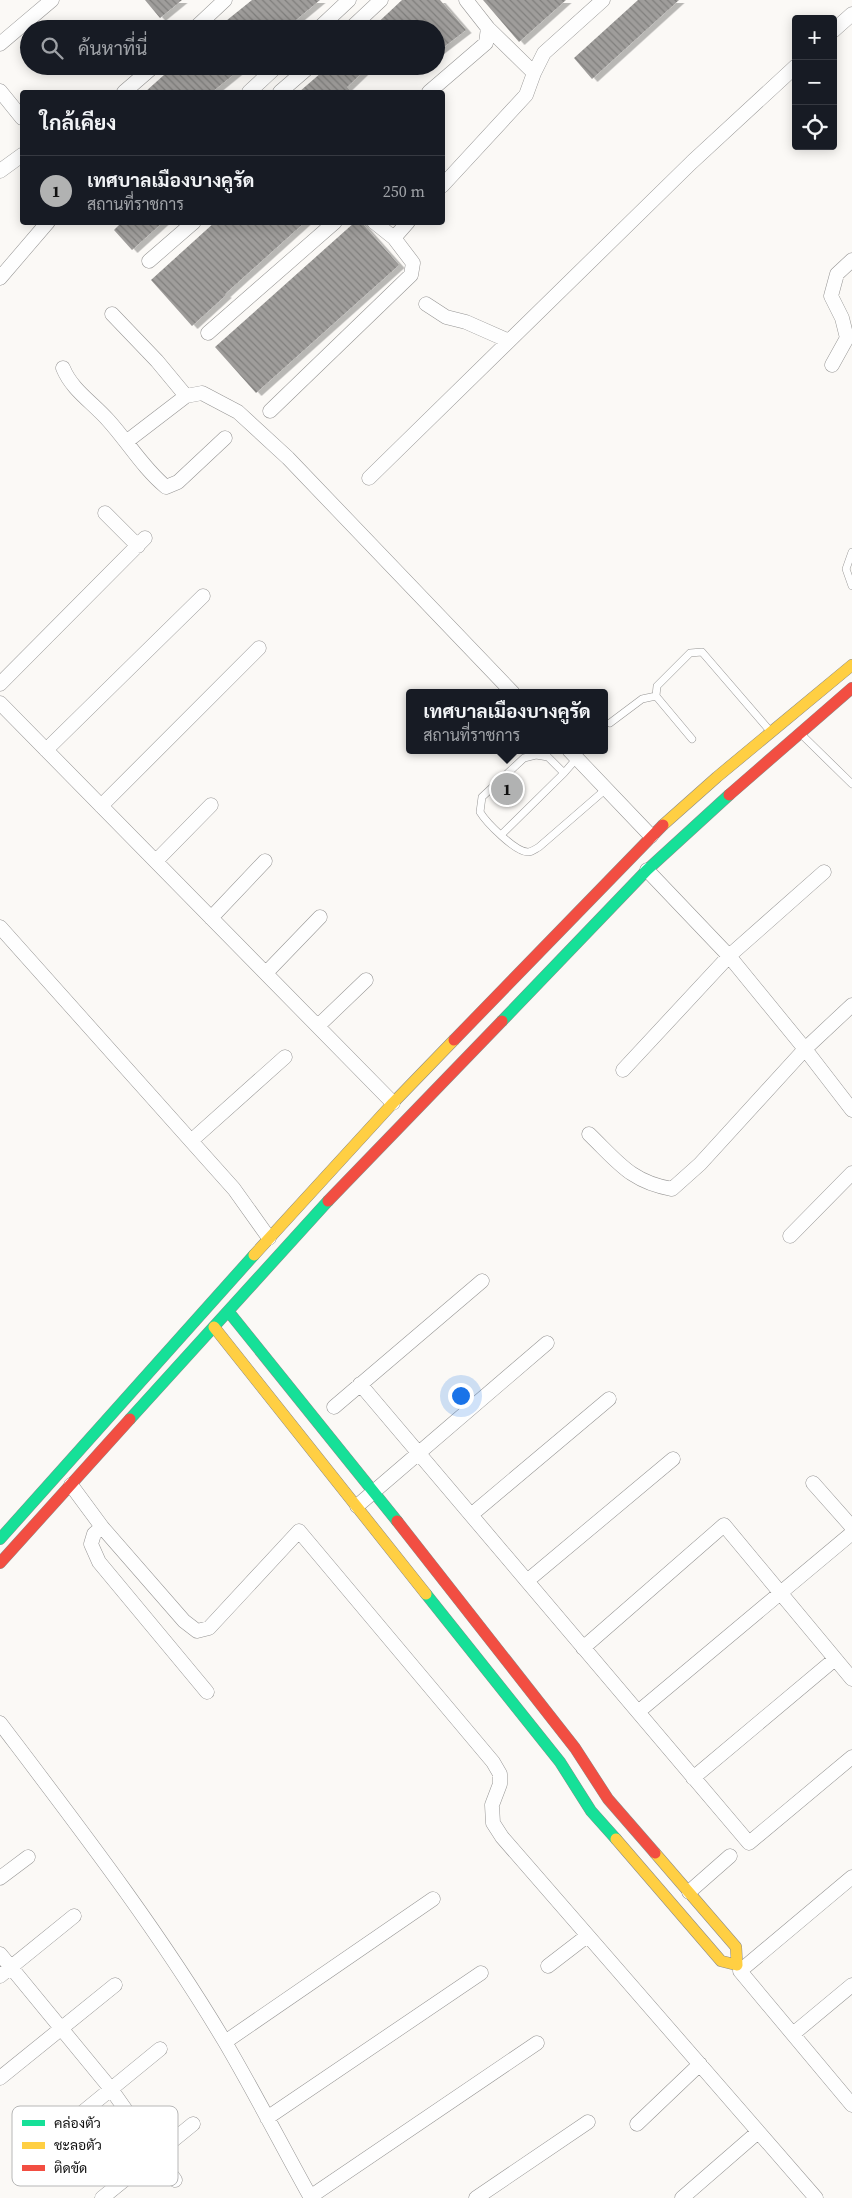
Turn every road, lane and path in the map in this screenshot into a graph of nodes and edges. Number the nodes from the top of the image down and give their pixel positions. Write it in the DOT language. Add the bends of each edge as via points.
graph roads {
  1 [pos="52,0"];
  2 [pos="225,0"];
  3 [pos="349,0"];
  4 [pos="381,0"];
  5 [pos="466,0"];
  6 [pos="603,0"];
  7 [pos="852,14"];
  8 [pos="28,20"];
  9 [pos="204,20"];
  10 [pos="328,20"];
  11 [pos="360,20"];
  12 [pos="20,27"];
  13 [pos="837,27"];
  14 [pos="488,28"];
  15 [pos="0,44"];
  16 [pos="792,70"];
  17 [pos="534,73"];
  18 [pos="144,75"];
  19 [pos="267,75"];
  20 [pos="300,75"];
  21 [pos="126,90"];
  22 [pos="251,90"];
  23 [pos="282,90"];
  24 [pos="431,90"];
  25 [pos="0,91"];
  26 [pos="20,116"];
  27 [pos="20,156"];
  28 [pos="0,171"];
  29 [pos="445,183"];
  30 [pos="45,225"];
  31 [pos="191,225"];
  32 [pos="332,225"];
  33 [pos="378,225"];
  34 [pos="405,225"];
  35 [pos="394,238"];
  36 [pos="852,260"];
  37 [pos="149,261"];
  38 [pos="0,278"];
  39 [pos="426,304"];
  40 [pos="112,314"];
  41 [pos="208,333"];
  42 [pos="509,341"];
  43 [pos="832,365"];
  44 [pos="63,368"];
  45 [pos="186,396"];
  46 [pos="270,411"];
  47 [pos="225,438"];
  48 [pos="126,442"];
  49 [pos="369,478"];
  50 [pos="105,513"];
  51 [pos="852,552"];
  52 [pos="852,586"];
  53 [pos="203,596"];
  54 [pos="259,648"];
  55 [pos="852,665"];
  56 [pos="0,684"];
  57 [pos="509,689"];
  58 [pos="851,690"];
  59 [pos="656,696"];
  60 [pos="0,703"];
  61 [pos="610,723"];
  62 [pos="771,732"];
  63 [pos="800,733"];
  64 [pos="692,739"];
  65 [pos="46,750"];
  66 [pos="573,754"];
  67 [pos="564,773"];
  68 [pos="852,784"];
  69 [pos="606,788"];
  70 [pos="211,805"];
  71 [pos="101,806"];
  72 [pos="501,835"];
  73 [pos="651,836"];
  74 [pos="666,852"];
  75 [pos="633,855"];
  76 [pos="156,861"];
  77 [pos="265,861"];
  78 [pos="647,870"];
  79 [pos="824,872"];
  80 [pos="320,917"];
  81 [pos="211,918"];
  82 [pos="0,927"];
  83 [pos="729,956"];
  84 [pos="266,973"];
  85 [pos="366,980"];
  86 [pos="852,1005"];
  87 [pos="318,1026"];
  88 [pos="805,1049"];
  89 [pos="285,1057"];
  90 [pos="623,1070"];
  91 [pos="393,1103"];
  92 [pos="852,1110"];
  93 [pos="408,1118"];
  94 [pos="589,1134"];
  95 [pos="191,1141"];
  96 [pos="852,1173"];
  97 [pos="790,1236"];
  98 [pos="269,1238"];
  99 [pos="482,1281"];
  100 [pos="228,1312"];
  101 [pos="214,1327"];
  102 [pos="547,1343"];
  103 [pos="360,1384"];
  104 [pos="609,1399"];
  105 [pos="334,1406"];
  106 [pos="418,1453"];
  107 [pos="673,1459"];
  108 [pos="813,1483"];
  109 [pos="71,1485"];
  110 [pos="374,1491"];
  111 [pos="357,1506"];
  112 [pos="471,1515"];
  113 [pos="102,1527"];
  114 [pos="852,1528"];
  115 [pos="852,1533"];
  116 [pos="0,1539"];
  117 [pos="0,1563"];
  118 [pos="527,1581"];
  119 [pos="781,1593"];
  120 [pos="583,1648"];
  121 [pos="835,1658"];
  122 [pos="517,1672"];
  123 [pos="852,1679"];
  124 [pos="499,1687"];
  125 [pos="207,1692"];
  126 [pos="542,1704"];
  127 [pos="638,1712"];
  128 [pos="524,1719"];
  129 [pos="0,1723"];
  130 [pos="852,1757"];
  131 [pos="693,1778"];
  132 [pos="730,1856"];
  133 [pos="28,1857"];
  134 [pos="852,1877"];
  135 [pos="0,1878"];
  136 [pos="688,1892"];
  137 [pos="433,1899"];
  138 [pos="74,1916"];
  139 [pos="587,1936"];
  140 [pos="0,1954"];
  141 [pos="548,1966"];
  142 [pos="11,1967"];
  143 [pos="739,1968"];
  144 [pos="481,1973"];
  145 [pos="0,1976"];
  146 [pos="852,1984"];
  147 [pos="115,1985"];
  148 [pos="62,2029"];
  149 [pos="792,2034"];
  150 [pos="225,2042"];
  151 [pos="537,2043"];
  152 [pos="160,2048"];
  153 [pos="700,2064"];
  154 [pos="0,2078"];
  155 [pos="111,2089"];
  156 [pos="851,2102"];
  157 [pos="90,2106"];
  158 [pos="123,2106"];
  159 [pos="267,2118"];
  160 [pos="588,2122"];
  161 [pos="194,2124"];
  162 [pos="637,2124"];
  163 [pos="758,2132"];
  164 [pos="178,2136"];
  165 [pos="116,2186"];
  166 [pos="102,2198"];
  167 [pos="310,2198"];
  168 [pos="476,2198"];
  169 [pos="682,2198"];
  170 [pos="816,2198"];
  1 -- 8 [label="street"];
  2 -- 9 [label="street"];
  3 -- 10 [label="street"];
  4 -- 11 [label="street"];
  5 -- 14 [label="street"];
  6 -- 17 [label="street" via="544,53"];
  7 -- 13 [label="street"];
  12 -- 15 [label="street"];
  14 -- 17 [label="street"];
  14 -- 24 [label="street" via="486,43"];
  16 -- 42 [label="street" via="692,162"];
  17 -- 29 [label="street" via="526,95"];
  18 -- 21 [label="street"];
  19 -- 22 [label="street"];
  20 -- 23 [label="street"];
  25 -- 26 [label="street"];
  27 -- 28 [label="street"];
  30 -- 38 [label="street"];
  31 -- 37 [label="street"];
  32 -- 41 [label="street"];
  33 -- 35 [label="street"];
  34 -- 35 [label="street"];
  35 -- 46 [label="street" via="413,263 411,275"];
  36 -- 43 [label="street" via="837,274 831,296 847,338"];
  39 -- 42 [label="street" via="446,317"];
  40 -- 45 [label="street"];
  42 -- 49 [label="street"];
  44 -- 48 [label="street" via="68,381 108,419"];
  45 -- 48 [label="street"];
  45 -- 57 [label="street" via="202,393 238,412 288,458"];
  47 -- 48 [label="street" via="178,482 166,486"];
  50 -- 56 [label="street" via="141,542"];
  51 -- 52 [label="lane" via="846,569"];
  53 -- 65 [label="street"];
  54 -- 71 [label="street"];
  55 -- 62 [label="street"];
  58 -- 63 [label="street"];
  59 -- 61 [label="lane" via="642,699"];
  59 -- 62 [label="lane" via="657,686 690,653 702,652"];
  59 -- 64 [label="lane"];
  60 -- 65 [label="street"];
  62 -- 73 [label="street"];
  63 -- 68 [label="lane"];
  63 -- 74 [label="street"];
  65 -- 71 [label="street"];
  66 -- 67 [label="lane"];
  66 -- 69 [label="street"];
  67 -- 72 [label="lane"];
  67 -- 72 [label="lane" via="548,757 524,758 482,797 480,812"];
  69 -- 72 [label="lane" via="530,852"];
  69 -- 73 [label="street"];
  70 -- 76 [label="street"];
  71 -- 76 [label="street"];
  73 -- 74 [label="street"];
  73 -- 75 [label="street"];
  74 -- 78 [label="street"];
  75 -- 78 [label="street"];
  75 -- 91 [label="street"];
  76 -- 81 [label="street"];
  77 -- 81 [label="street"];
  78 -- 83 [label="street"];
  78 -- 93 [label="street"];
  79 -- 83 [label="street"];
  80 -- 84 [label="street"];
  81 -- 84 [label="street"];
  82 -- 95 [label="street"];
  83 -- 88 [label="street"];
  83 -- 90 [label="street"];
  84 -- 87 [label="street"];
  85 -- 87 [label="street"];
  86 -- 88 [label="street"];
  87 -- 91 [label="street"];
  88 -- 92 [label="street"];
  88 -- 94 [label="street" via="700,1164 672,1189 652,1185 628,1172"];
  89 -- 95 [label="street"];
  91 -- 93 [label="street"];
  91 -- 98 [label="street"];
  93 -- 100 [label="street" via="334,1194"];
  95 -- 98 [label="street" via="234,1189"];
  96 -- 97 [label="street"];
  98 -- 116 [label="street"];
  99 -- 103 [label="street"];
  100 -- 101 [label="street"];
  100 -- 110 [label="street"];
  101 -- 109 [label="street"];
  101 -- 111 [label="street"];
  102 -- 106 [label="street"];
  103 -- 105 [label="street"];
  103 -- 106 [label="street"];
  104 -- 112 [label="street"];
  106 -- 110 [label="street"];
  106 -- 112 [label="street"];
  107 -- 118 [label="street"];
  108 -- 114 [label="street"];
  109 -- 113 [label="street"];
  109 -- 117 [label="street"];
  110 -- 111 [label="street"];
  110 -- 122 [label="street"];
  111 -- 124 [label="street"];
  112 -- 118 [label="street"];
  113 -- 125 [label="street" via="94,1534 91,1544 99,1562"];
  113 -- 139 [label="street" via="197,1631 209,1628 299,1530 493,1762 500,1774 492,1805 493,1823"];
  115 -- 119 [label="street"];
  118 -- 120 [label="street"];
  119 -- 120 [label="street" via="724,1524"];
  119 -- 121 [label="street"];
  119 -- 127 [label="street"];
  120 -- 127 [label="street"];
  121 -- 123 [label="street"];
  121 -- 131 [label="street"];
  122 -- 124 [label="street"];
  122 -- 126 [label="street"];
  124 -- 128 [label="street"];
  126 -- 128 [label="street"];
  126 -- 136 [label="street" via="608,1799"];
  127 -- 131 [label="street"];
  128 -- 143 [label="street" via="560,1762 591,1811 721,1961"];
  129 -- 150 [label="street" via="176,1964"];
  130 -- 131 [label="street" via="749,1844"];
  132 -- 136 [label="street"];
  133 -- 135 [label="street"];
  134 -- 143 [label="street"];
  136 -- 143 [label="street" via="736,1947"];
  137 -- 150 [label="street"];
  138 -- 142 [label="street"];
  139 -- 141 [label="street"];
  139 -- 153 [label="street"];
  140 -- 142 [label="street"];
  142 -- 145 [label="street"];
  142 -- 148 [label="street"];
  143 -- 149 [label="street"];
  144 -- 159 [label="street"];
  146 -- 149 [label="street"];
  147 -- 148 [label="street"];
  148 -- 154 [label="street"];
  148 -- 155 [label="street"];
  149 -- 156 [label="street"];
  150 -- 159 [label="street"];
  151 -- 167 [label="street"];
  152 -- 155 [label="street"];
  153 -- 162 [label="street"];
  153 -- 163 [label="street"];
  155 -- 157 [label="street"];
  155 -- 158 [label="street"];
  159 -- 167 [label="street"];
  160 -- 168 [label="street"];
  161 -- 164 [label="street"];
  163 -- 169 [label="street"];
  163 -- 170 [label="street"];
  165 -- 166 [label="street"];
}
